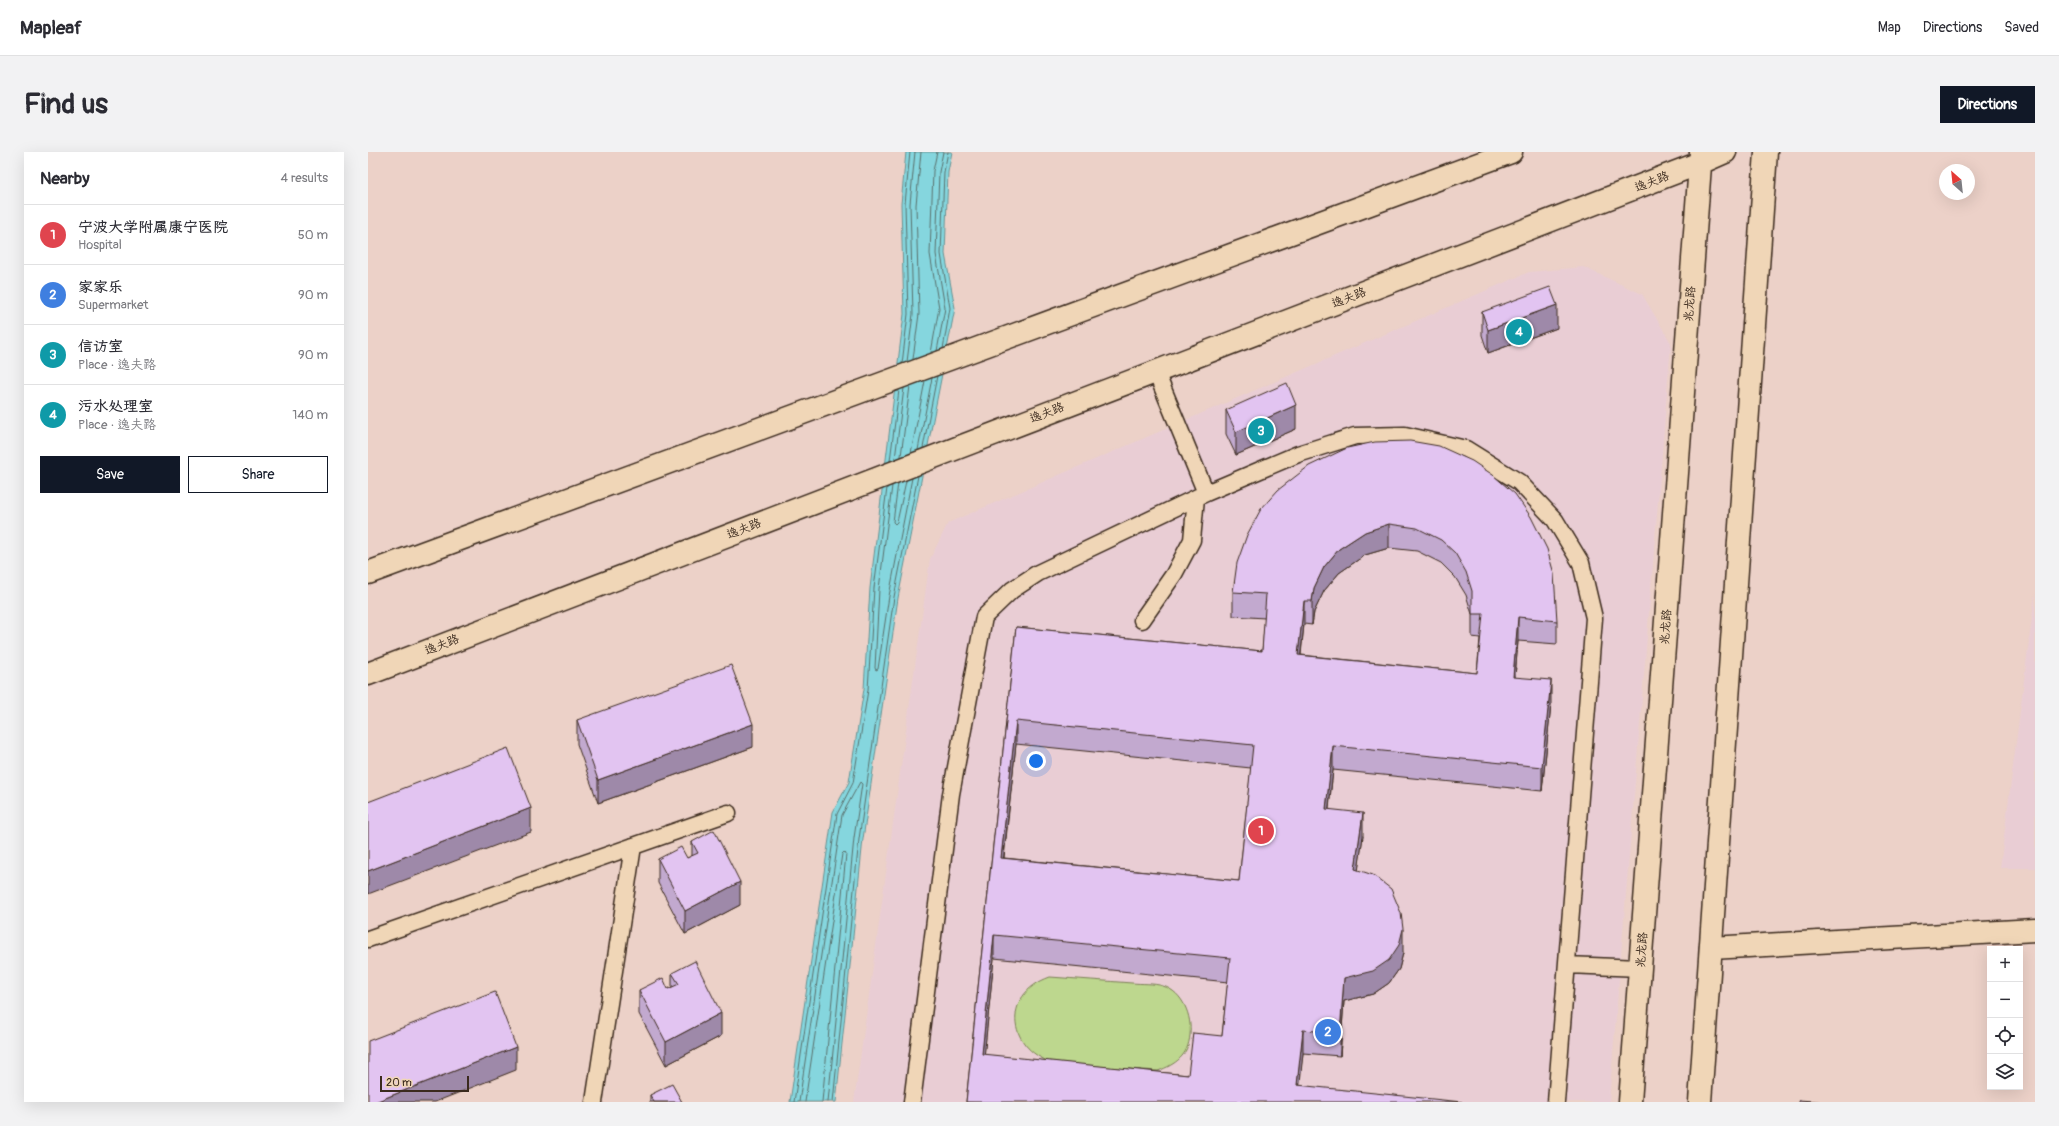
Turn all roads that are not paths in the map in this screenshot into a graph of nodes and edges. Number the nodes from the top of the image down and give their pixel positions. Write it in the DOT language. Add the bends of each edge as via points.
graph roads {
  1 [pos="1511,152"];
  2 [pos="1725,152"];
  3 [pos="1766,152"];
  4 [pos="1700,158"];
  5 [pos="1156,372"];
  6 [pos="1201,495"];
  7 [pos="368,573"];
  8 [pos="1142,620"];
  9 [pos="368,674"];
  10 [pos="728,813"];
  11 [pos="633,846"];
  12 [pos="2035,930"];
  13 [pos="368,940"];
  14 [pos="1711,948"];
  15 [pos="1567,965"];
  16 [pos="1640,968"];
  17 [pos="594,1102"];
  18 [pos="912,1102"];
  19 [pos="1556,1102"];
  20 [pos="1630,1102"];
  21 [pos="1700,1102"];
  1 -- 7 [label="main road"];
  2 -- 4 [label="main road, 逸夫路"];
  3 -- 14 [label="main road"];
  4 -- 5 [label="main road, 逸夫路"];
  4 -- 16 [label="main road, 兆龙路"];
  5 -- 6 [label="lane"];
  5 -- 9 [label="main road, 逸夫路"];
  6 -- 8 [label="lane" via="1192,540 1174,574"];
  6 -- 15 [label="lane" via="1298,454 1355,436 1405,435 1466,449 1519,482 1555,520 1581,563 1594,618"];
  6 -- 18 [label="lane" via="1038,573 1012,590 984,617 951,794"];
  10 -- 11 [label="lane"];
  11 -- 13 [label="lane"];
  11 -- 17 [label="lane"];
  12 -- 14 [label="main road"];
  14 -- 21 [label="main road"];
  15 -- 16 [label="lane"];
  15 -- 19 [label="lane"];
  16 -- 20 [label="main road, 兆龙路"];
}
